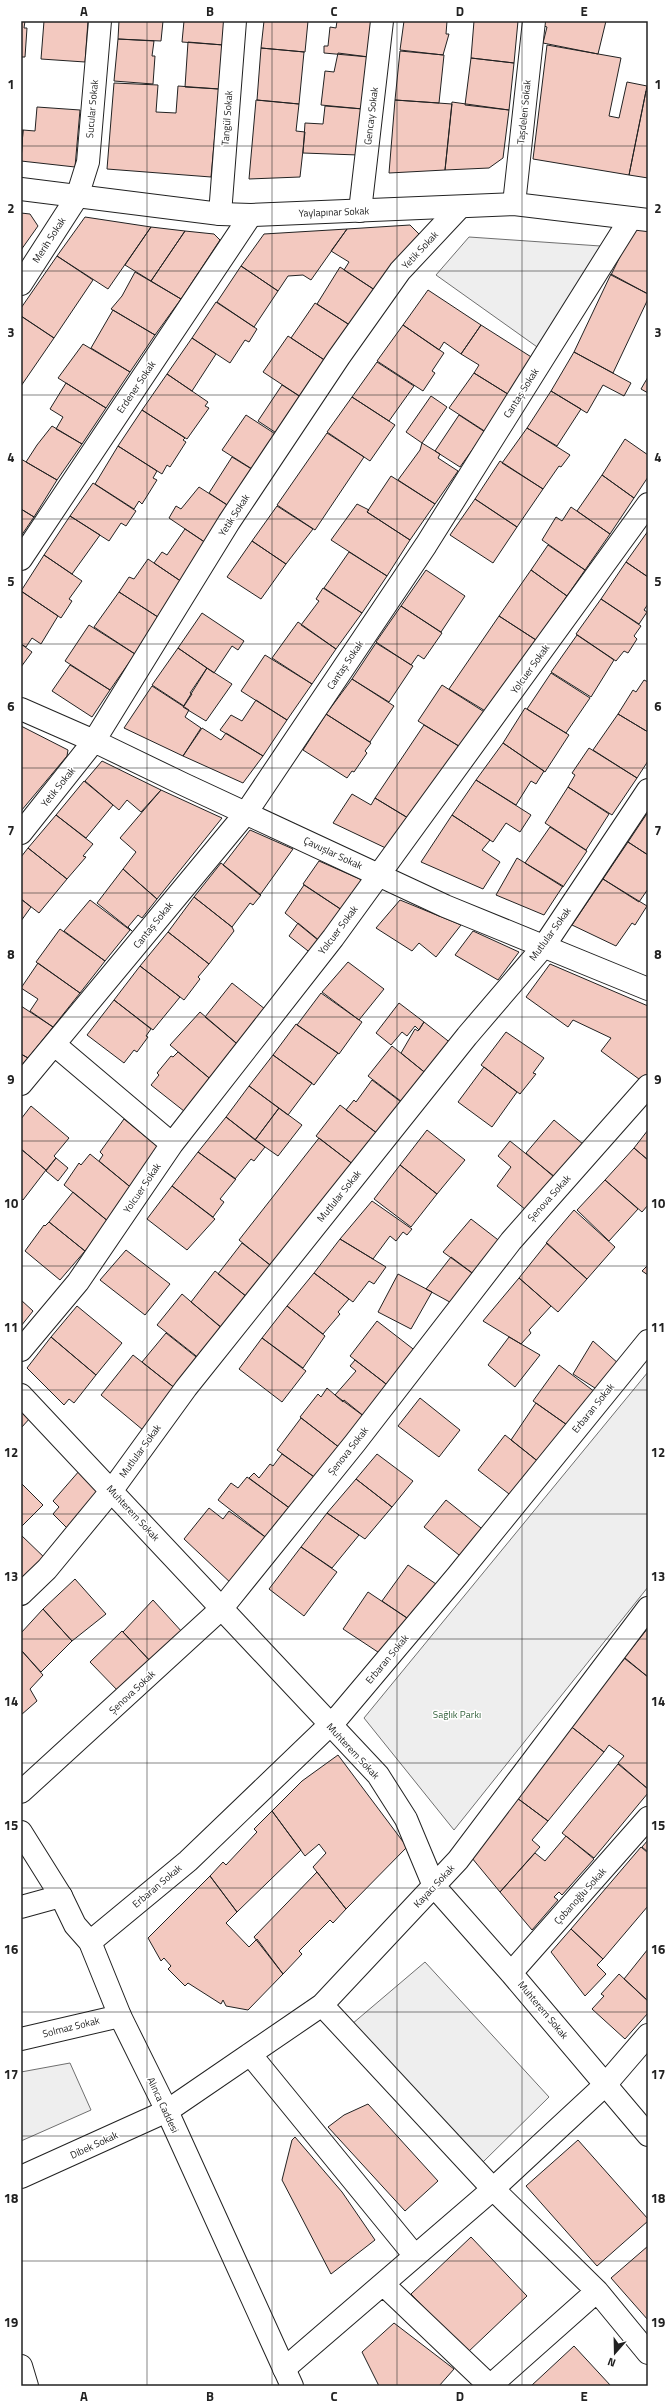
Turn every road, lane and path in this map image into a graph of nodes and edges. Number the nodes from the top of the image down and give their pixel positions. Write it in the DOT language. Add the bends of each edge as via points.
graph roads {
  1 [pos="100,21"];
  2 [pos="235,21"];
  3 [pos="382,21"];
  4 [pos="534,21"];
  5 [pos="21,189"];
  6 [pos="78,197"];
  7 [pos="514,204"];
  8 [pos="460,207"];
  9 [pos="360,211"];
  10 [pos="220,214"];
  11 [pos="251,215"];
  12 [pos="639,219"];
  13 [pos="21,284"];
  14 [pos="648,504"];
  15 [pos="21,558"];
  16 [pos="21,709"];
  17 [pos="94,741"];
  18 [pos="648,790"];
  19 [pos="246,813"];
  20 [pos="21,833"];
  21 [pos="379,874"];
  22 [pos="544,946"];
  23 [pos="648,989"];
  24 [pos="55,1045"];
  25 [pos="21,1084"];
  26 [pos="648,1086"];
  27 [pos="172,1144"];
  28 [pos="648,1341"];
  29 [pos="21,1350"];
  30 [pos="21,1395"];
  31 [pos="112,1490"];
  32 [pos="21,1594"];
  33 [pos="222,1608"];
  34 [pos="648,1608"];
  35 [pos="329,1726"];
  36 [pos="21,1792"];
  37 [pos="648,1818"];
  38 [pos="21,1832"];
  39 [pos="434,1886"];
  40 [pos="61,1896"];
  41 [pos="21,1907"];
  42 [pos="90,1942"];
  43 [pos="511,1973"];
  44 [pos="322,2005"];
  45 [pos="120,2016"];
  46 [pos="648,2035"];
  47 [pos="21,2039"];
  48 [pos="250,2054"];
  49 [pos="605,2085"];
  50 [pos="167,2111"];
  51 [pos="648,2135"];
  52 [pos="21,2177"];
  53 [pos="493,2189"];
  54 [pos="416,2256"];
  55 [pos="383,2284"];
  56 [pos="597,2291"];
  57 [pos="648,2354"];
  58 [pos="21,2366"];
  59 [pos="288,2378"];
  60 [pos="27,2386"];
  61 [pos="490,2386"];
  1 -- 6 [label="street, Sucular Sokak" via="88,162"];
  2 -- 10 [label="street, Tangül Sokak"];
  3 -- 9 [label="street, Gencay Sokak"];
  4 -- 7 [label="street, Taşdelen Sokak"];
  5 -- 6 [label="street, Yaylapınar Sokak"];
  6 -- 10 [label="street, Yaylapınar Sokak"];
  6 -- 13 [label="street, Merih Sokak"];
  7 -- 8 [label="street, Yaylapınar Sokak"];
  7 -- 12 [label="street, Yaylapınar Sokak"];
  8 -- 9 [label="street, Yaylapınar Sokak"];
  8 -- 17 [label="street, Yetik Sokak" via="400,272 339,357 229,522"];
  9 -- 11 [label="street, Yaylapınar Sokak"];
  10 -- 11 [label="street, Yaylapınar Sokak"];
  11 -- 15 [label="street, Erdener Sokak"];
  12 -- 19 [label="street, Cantaş Sokak" via="426,545"];
  14 -- 21 [label="street, Yolcuer Sokak"];
  16 -- 17 [label="street, Çavuşlar Sokak"];
  17 -- 19 [label="street, Çavuşlar Sokak"];
  17 -- 20 [label="street, Yetik Sokak"];
  18 -- 22 [label="street, Mutlular Sokak"];
  19 -- 21 [label="street, Çavuşlar Sokak"];
  19 -- 24 [label="street, Cantaş Sokak"];
  21 -- 22 [label="street, Çavuşlar Sokak" via="445,906"];
  21 -- 27 [label="street, Yolcuer Sokak" via="333,938"];
  22 -- 23 [label="street, Çavuşlar Sokak"];
  22 -- 31 [label="street, Mutlular Sokak" via="467,1036 186,1388"];
  24 -- 25 [label="street, Cantaş Sokak"];
  24 -- 27 [label="street"];
  26 -- 33 [label="street, Şenova Sokak" via="510,1241 355,1443"];
  27 -- 29 [label="street, Yolcuer Sokak" via="78,1282"];
  28 -- 35 [label="street, Erbaran Sokak" via="457,1576"];
  30 -- 31 [label="street, Muhterem Sokak"];
  31 -- 32 [label="street, Mutlular Sokak" via="47,1569"];
  31 -- 33 [label="street, Muhterem Sokak"];
  33 -- 35 [label="street, Muhterem Sokak"];
  33 -- 36 [label="street, Şenova Sokak"];
  34 -- 39 [label="street, Kayacı Sokak" via="458,1860"];
  35 -- 39 [label="street, Muhterem Sokak" via="378,1775 406,1819"];
  35 -- 42 [label="street, Erbaran Sokak" via="188,1861"];
  37 -- 43 [label="street, Çobanoğlu Sokak"];
  38 -- 40 [label="street, Alınca Caddesi"];
  39 -- 43 [label="street, Muhterem Sokak"];
  39 -- 44 [label="street, Kayacı Sokak"];
  40 -- 41 [label="street"];
  40 -- 42 [label="street, Alınca Caddesi" via="75,1925"];
  42 -- 45 [label="street, Alınca Caddesi"];
  43 -- 49 [label="street, Muhterem Sokak"];
  44 -- 48 [label="street, Kayacı Sokak"];
  44 -- 53 [label="street"];
  45 -- 47 [label="street, Solmaz Sokak"];
  45 -- 50 [label="street, Alınca Caddesi"];
  46 -- 49 [label="street"];
  48 -- 50 [label="street, Kayacı Sokak"];
  48 -- 54 [label="street"];
  49 -- 51 [label="street, Muhterem Sokak"];
  49 -- 53 [label="street"];
  50 -- 52 [label="street, Dibek Sokak"];
  50 -- 59 [label="street, Alınca Caddesi"];
  53 -- 54 [label="street"];
  53 -- 56 [label="street"];
  54 -- 55 [label="street"];
  55 -- 59 [label="street"];
  55 -- 61 [label="street"];
  56 -- 57 [label="street"];
  56 -- 61 [label="street"];
  58 -- 60 [label="street"];
}
